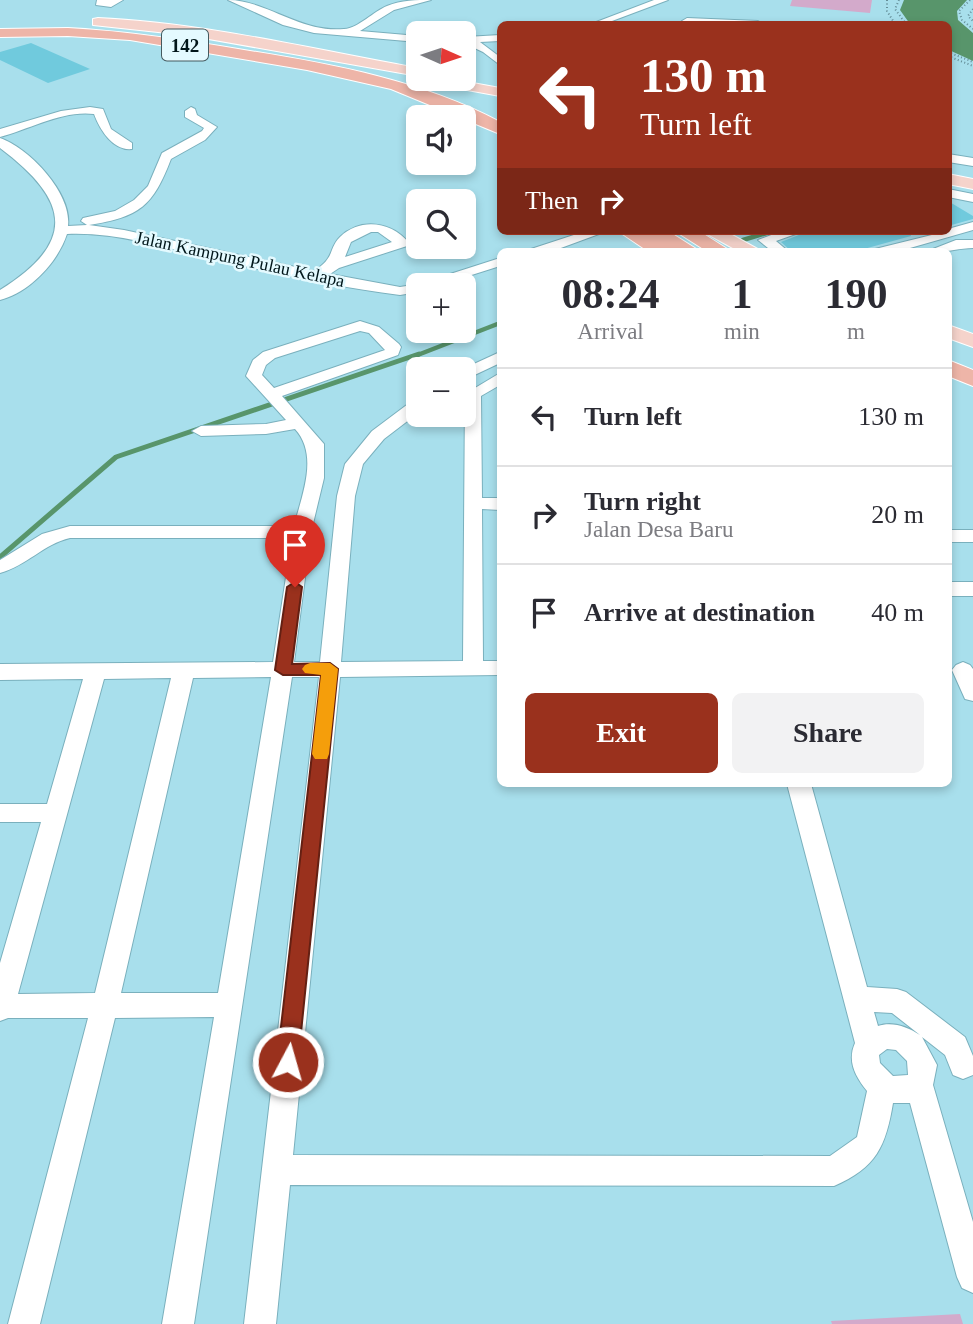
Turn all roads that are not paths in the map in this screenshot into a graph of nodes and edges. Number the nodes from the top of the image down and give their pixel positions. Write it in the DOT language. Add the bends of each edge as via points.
graph roads {
  1 [pos="103,0"];
  2 [pos="118,0"];
  3 [pos="233,0"];
  4 [pos="426,0"];
  5 [pos="663,0"];
  6 [pos="645,9"];
  7 [pos="681,19"];
  8 [pos="606,21"];
  9 [pos="712,21"];
  10 [pos="98,22"];
  11 [pos="0,24"];
  12 [pos="0,33"];
  13 [pos="345,35"];
  14 [pos="406,38"];
  15 [pos="497,38"];
  16 [pos="476,39"];
  17 [pos="476,45"];
  18 [pos="497,59"];
  19 [pos="362,72"];
  20 [pos="406,72"];
  21 [pos="406,74"];
  22 [pos="476,84"];
  23 [pos="476,86"];
  24 [pos="497,89"];
  25 [pos="497,90"];
  26 [pos="445,105"];
  27 [pos="191,111"];
  28 [pos="497,112"];
  29 [pos="476,116"];
  30 [pos="476,123"];
  31 [pos="497,126"];
  32 [pos="0,133"];
  33 [pos="497,136"];
  34 [pos="0,142"];
  35 [pos="128,146"];
  36 [pos="952,159"];
  37 [pos="973,162"];
  38 [pos="952,169"];
  39 [pos="973,172"];
  40 [pos="952,180"];
  41 [pos="973,184"];
  42 [pos="952,194"];
  43 [pos="973,198"];
  44 [pos="973,226"];
  45 [pos="61,227"];
  46 [pos="952,232"];
  47 [pos="588,235"];
  48 [pos="635,235"];
  49 [pos="661,235"];
  50 [pos="691,235"];
  51 [pos="720,235"];
  52 [pos="783,235"];
  53 [pos="941,235"];
  54 [pos="973,244"];
  55 [pos="548,248"];
  56 [pos="656,248"];
  57 [pos="684,248"];
  58 [pos="715,248"];
  59 [pos="746,248"];
  60 [pos="776,248"];
  61 [pos="894,248"];
  62 [pos="944,248"];
  63 [pos="497,263"];
  64 [pos="334,265"];
  65 [pos="465,273"];
  66 [pos="317,276"];
  67 [pos="406,290"];
  68 [pos="0,296"];
  69 [pos="952,333"];
  70 [pos="973,341"];
  71 [pos="952,351"];
  72 [pos="497,358"];
  73 [pos="973,360"];
  74 [pos="476,369"];
  75 [pos="952,370"];
  76 [pos="973,379"];
  77 [pos="497,380"];
  78 [pos="952,383"];
  79 [pos="973,391"];
  80 [pos="276,399"];
  81 [pos="406,414"];
  82 [pos="299,423"];
  83 [pos="201,431"];
  84 [pos="314,478"];
  85 [pos="349,478"];
  86 [pos="475,503"];
  87 [pos="497,504"];
  88 [pos="302,532"];
  89 [pos="952,536"];
  90 [pos="973,536"];
  91 [pos="0,567"];
  92 [pos="952,589"];
  93 [pos="973,589"];
  94 [pos="497,668"];
  95 [pos="330,669"];
  96 [pos="473,669"];
  97 [pos="184,670"];
  98 [pos="283,670"];
  99 [pos="962,670"];
  100 [pos="96,671"];
  101 [pos="0,672"];
  102 [pos="973,693"];
  103 [pos="800,787"];
  104 [pos="0,813"];
  105 [pos="54,813"];
  106 [pos="2,994"];
  107 [pos="857,999"];
  108 [pos="229,1005"];
  109 [pos="105,1006"];
  110 [pos="869,1043"];
  111 [pos="968,1066"];
  112 [pos="922,1075"];
  113 [pos="882,1086"];
  114 [pos="276,1170"];
  115 [pos="973,1277"];
  116 [pos="24,1324"];
  117 [pos="178,1324"];
  118 [pos="260,1324"];
  1 -- 2 [label="street" via="100,3"];
  3 -- 13 [label="street" via="299,27"];
  4 -- 13 [label="street" via="391,8"];
  5 -- 6 [label="street"];
  6 -- 7 [label="street"];
  6 -- 8 [label="street"];
  7 -- 9 [label="street"];
  10 -- 11 [label="highway, 142"];
  10 -- 19 [label="highway, 142"];
  10 -- 20 [label="main road, 142" via="186,31"];
  12 -- 19 [label="highway, 142" via="130,36"];
  13 -- 14 [label="street"];
  15 -- 16 [label="street"];
  17 -- 18 [label="street"];
  19 -- 21 [label="main road, 142"];
  19 -- 26 [label="highway"];
  19 -- 28 [label="highway" via="434,86"];
  22 -- 24 [label="main road"];
  23 -- 25 [label="main road"];
  27 -- 45 [label="street" via="191,117 211,127 195,143 164,158 152,189 133,206 109,219"];
  29 -- 31 [label="highway"];
  30 -- 33 [label="highway"];
  32 -- 35 [label="street" via="95,110 106,131"];
  34 -- 45 [label="street" via="48,184 57,201"];
  36 -- 37 [label="street"];
  38 -- 39 [label="main road"];
  40 -- 41 [label="main road"];
  42 -- 43 [label="street"];
  44 -- 46 [label="street"];
  45 -- 66 [label="street, Jalan Kampung Pulau Kelapa" via="124,234"];
  45 -- 68 [label="street" via="52,254 42,266"];
  47 -- 55 [label="street"];
  48 -- 56 [label="highway"];
  49 -- 57 [label="highway"];
  50 -- 58 [label="highway"];
  51 -- 59 [label="main road"];
  52 -- 60 [label="street" via="765,240"];
  53 -- 61 [label="street"];
  54 -- 62 [label="street"];
  63 -- 65 [label="street"];
  64 -- 66 [label="street"];
  66 -- 67 [label="street, Jalan Kampung Pulau Kelapa"];
  69 -- 70 [label="main road"];
  71 -- 73 [label="highway"];
  72 -- 74 [label="street"];
  75 -- 76 [label="highway"];
  77 -- 86 [label="street" via="473,394"];
  78 -- 79 [label="highway"];
  80 -- 80 [label="street" via="383,357 393,346 374,330 360,326 269,355 257,365 254,376"];
  80 -- 82 [label="street"];
  81 -- 85 [label="street" via="364,449"];
  82 -- 83 [label="street"];
  82 -- 84 [label="street" via="314,444"];
  84 -- 85 [label="street"];
  84 -- 88 [label="street"];
  85 -- 95 [label="street"];
  86 -- 87 [label="street"];
  86 -- 96 [label="street"];
  88 -- 91 [label="street" via="70,531 52,534"];
  88 -- 98 [label="street"];
  89 -- 90 [label="street"];
  92 -- 93 [label="street"];
  94 -- 96 [label="street"];
  95 -- 96 [label="street"];
  95 -- 98 [label="street"];
  95 -- 114 [label="street"];
  97 -- 98 [label="street"];
  97 -- 100 [label="street"];
  97 -- 109 [label="street"];
  98 -- 108 [label="street"];
  99 -- 102 [label="street"];
  100 -- 101 [label="street"];
  100 -- 105 [label="street"];
  103 -- 107 [label="street"];
  104 -- 105 [label="street"];
  105 -- 106 [label="street"];
  106 -- 109 [label="street"];
  107 -- 110 [label="street"];
  107 -- 111 [label="street" via="897,1001 955,1046"];
  108 -- 109 [label="street"];
  108 -- 117 [label="street"];
  109 -- 116 [label="street"];
  110 -- 112 [label="street" via="885,1036 906,1041 920,1056"];
  110 -- 113 [label="street" via="864,1060"];
  111 -- 112 [label="street"];
  112 -- 113 [label="street" via="903,1091"];
  112 -- 115 [label="street"];
  113 -- 114 [label="street" via="867,1147 834,1171"];
  114 -- 118 [label="street"];
}
